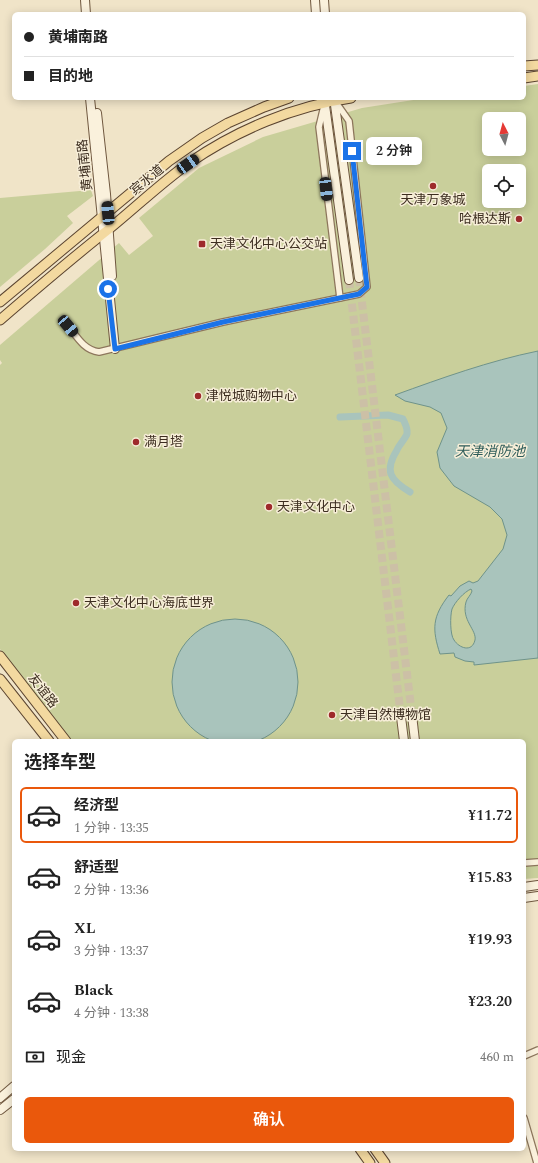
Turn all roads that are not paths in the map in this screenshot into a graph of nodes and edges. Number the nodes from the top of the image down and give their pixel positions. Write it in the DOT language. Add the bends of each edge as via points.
graph roads {
  1 [pos="80,0"];
  2 [pos="85,0"];
  3 [pos="314,0"];
  4 [pos="324,0"];
  5 [pos="81,12"];
  6 [pos="86,12"];
  7 [pos="316,12"];
  8 [pos="325,12"];
  9 [pos="538,65"];
  10 [pos="526,66"];
  11 [pos="538,76"];
  12 [pos="526,78"];
  13 [pos="90,100"];
  14 [pos="95,100"];
  15 [pos="284,100"];
  16 [pos="324,100"];
  17 [pos="334,100"];
  18 [pos="335,100"];
  19 [pos="105,215"];
  20 [pos="106,231"];
  21 [pos="359,278"];
  22 [pos="349,280"];
  23 [pos="340,297"];
  24 [pos="0,302"];
  25 [pos="0,320"];
  26 [pos="67,322"];
  27 [pos="117,347"];
  28 [pos="0,656"];
  29 [pos="0,679"];
  30 [pos="412,716"];
  31 [pos="401,717"];
  32 [pos="46,739"];
  33 [pos="64,739"];
  34 [pos="404,739"];
  35 [pos="415,739"];
  36 [pos="538,862"];
  37 [pos="526,863"];
  38 [pos="538,885"];
  39 [pos="526,887"];
  40 [pos="538,896"];
  41 [pos="526,898"];
  42 [pos="538,1050"];
  43 [pos="526,1055"];
  44 [pos="12,1088"];
  45 [pos="0,1098"];
  46 [pos="12,1101"];
  47 [pos="0,1110"];
  48 [pos="526,1125"];
  49 [pos="361,1151"];
  50 [pos="377,1151"];
  51 [pos="370,1163"];
  52 [pos="386,1163"];
  53 [pos="537,1163"];
  1 -- 5 [label="street"];
  2 -- 6 [label="street"];
  3 -- 7 [label="street"];
  4 -- 8 [label="street"];
  9 -- 10 [label="main road"];
  11 -- 12 [label="main road"];
  13 -- 19 [label="street, 黄埔南路"];
  14 -- 19 [label="street, 黄埔南路"];
  15 -- 19 [label="main road, 宾水道" via="247,114 202,138 169,161"];
  16 -- 20 [label="main road, 宾水道" via="241,133 212,148 188,164"];
  16 -- 22 [label="street"];
  16 -- 23 [label="street" via="319,127"];
  17 -- 21 [label="street"];
  18 -- 23 [label="street" via="349,121 367,287 359,294"];
  19 -- 20 [label="street, 黄埔南路"];
  19 -- 24 [label="main road, 宾水道"];
  20 -- 25 [label="main road, 宾水道"];
  20 -- 27 [label="street, 黄埔南路"];
  23 -- 27 [label="street"];
  26 -- 27 [label="street" via="90,347 98,350"];
  28 -- 33 [label="main road, 友谊路"];
  29 -- 32 [label="main road, 友谊路"];
  30 -- 35 [label="street"];
  31 -- 34 [label="street"];
  36 -- 37 [label="street"];
  38 -- 39 [label="street"];
  40 -- 41 [label="street"];
  42 -- 43 [label="street"];
  44 -- 45 [label="street"];
  46 -- 47 [label="street"];
  48 -- 53 [label="street"];
  49 -- 51 [label="main road"];
  50 -- 52 [label="main road"];
}
